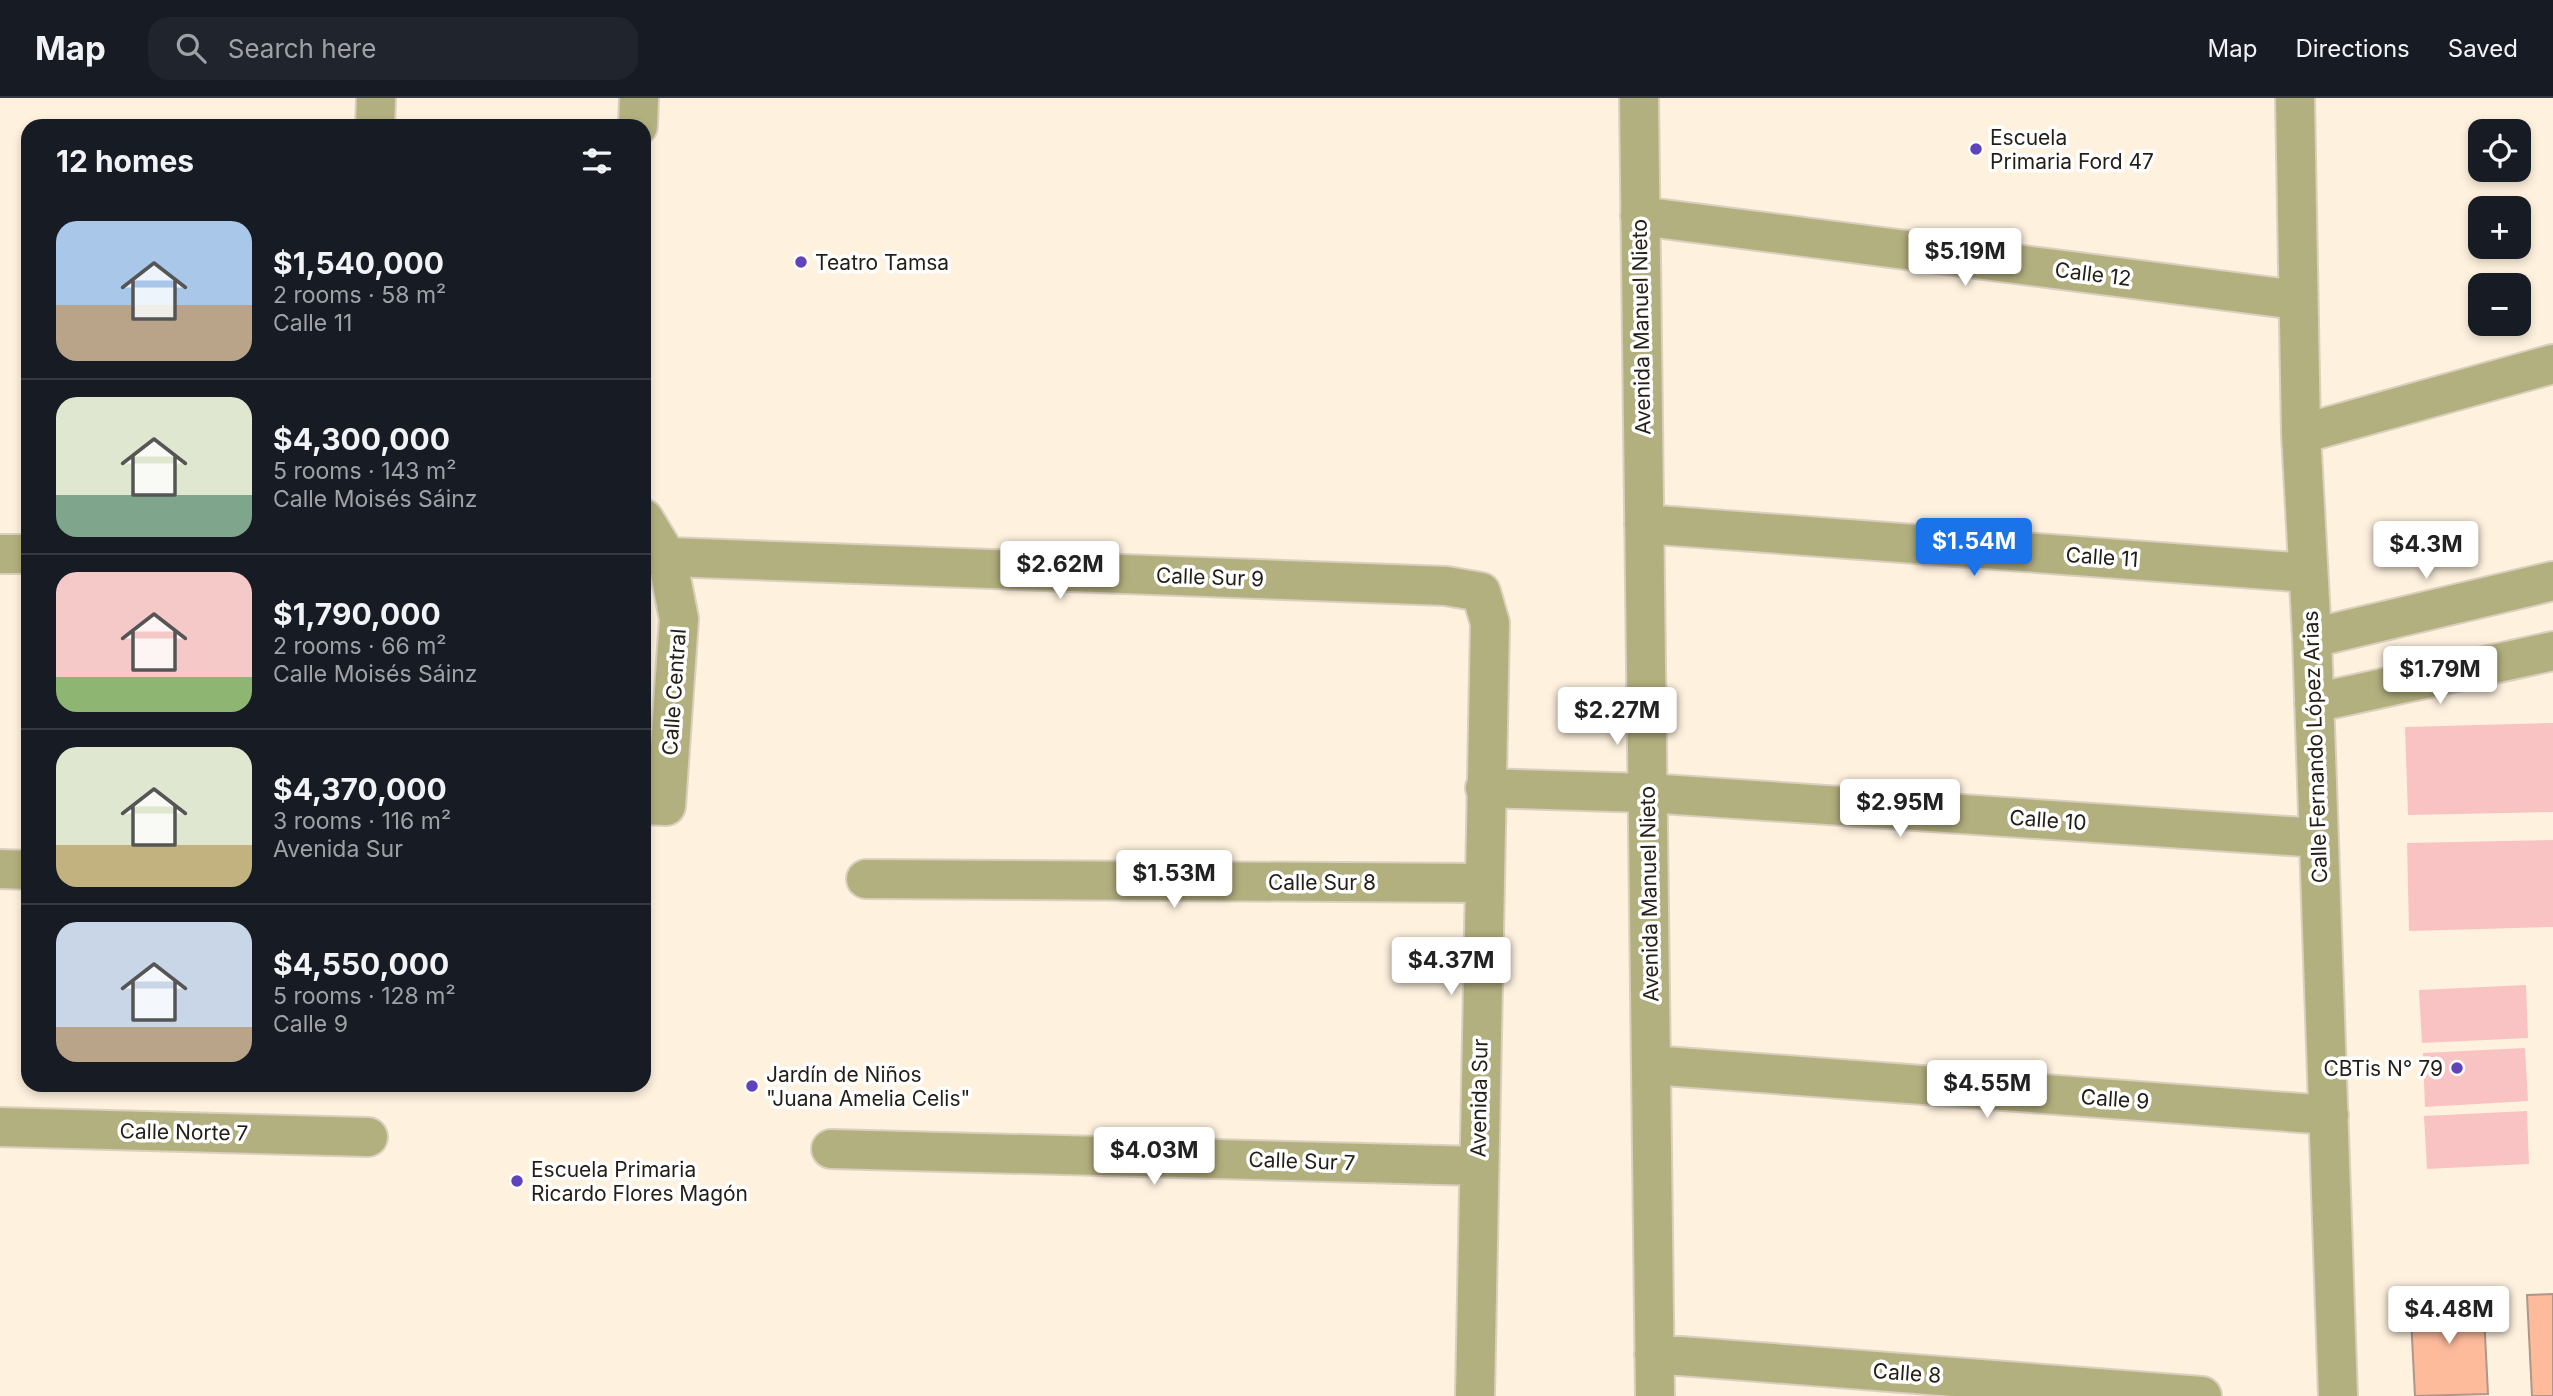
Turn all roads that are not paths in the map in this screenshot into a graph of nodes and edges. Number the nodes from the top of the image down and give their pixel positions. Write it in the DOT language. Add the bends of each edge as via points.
graph roads {
  1 [pos="376,98"];
  2 [pos="639,98"];
  3 [pos="1639,98"];
  4 [pos="2295,98"];
  5 [pos="375,119"];
  6 [pos="638,119"];
  7 [pos="1640,216"];
  8 [pos="2297,300"];
  9 [pos="2553,364"];
  10 [pos="2301,434"];
  11 [pos="1644,524"];
  12 [pos="0,554"];
  13 [pos="21,554"];
  14 [pos="655,556"];
  15 [pos="2308,573"];
  16 [pos="2553,582"];
  17 [pos="1481,592"];
  18 [pos="2312,638"];
  19 [pos="2553,650"];
  20 [pos="2314,703"];
  21 [pos="1485,788"];
  22 [pos="1647,793"];
  23 [pos="651,805"];
  24 [pos="2319,838"];
  25 [pos="0,869"];
  26 [pos="21,870"];
  27 [pos="866,879"];
  28 [pos="1483,883"];
  29 [pos="1651,1065"];
  30 [pos="2329,1115"];
  31 [pos="0,1128"];
  32 [pos="368,1137"];
  33 [pos="831,1149"];
  34 [pos="1478,1166"];
  35 [pos="1654,1354"];
  36 [pos="1475,1396"];
  37 [pos="1655,1396"];
  38 [pos="2202,1396"];
  39 [pos="2338,1396"];
  1 -- 5 [label="street"];
  2 -- 6 [label="street"];
  3 -- 7 [label="street, Avenida Manuel Nieto"];
  4 -- 8 [label="street, Calle Fernando López Arias"];
  7 -- 8 [label="street, Calle 12"];
  7 -- 11 [label="street, Avenida Manuel Nieto"];
  8 -- 10 [label="street, Calle Fernando López Arias"];
  9 -- 10 [label="street"];
  10 -- 15 [label="street, Calle Fernando López Arias"];
  11 -- 15 [label="street, Calle 11"];
  11 -- 22 [label="street, Avenida Manuel Nieto"];
  12 -- 13 [label="street"];
  14 -- 17 [label="street, Calle Sur 9" via="1446,586"];
  14 -- 23 [label="street, Calle Central" via="679,619 666,806"];
  15 -- 18 [label="street, Calle Fernando López Arias"];
  16 -- 18 [label="street"];
  17 -- 21 [label="street, Avenida Sur" via="1490,623"];
  18 -- 20 [label="street, Calle Fernando López Arias"];
  19 -- 20 [label="street"];
  20 -- 24 [label="street, Calle Fernando López Arias"];
  21 -- 22 [label="street, Calle 10"];
  21 -- 28 [label="street, Avenida Sur"];
  22 -- 24 [label="street, Calle 10"];
  22 -- 29 [label="street, Avenida Manuel Nieto"];
  24 -- 30 [label="street, Calle Fernando López Arias"];
  25 -- 26 [label="street"];
  27 -- 28 [label="street, Calle Sur 8"];
  28 -- 34 [label="street, Avenida Sur"];
  29 -- 30 [label="street, Calle 9"];
  29 -- 35 [label="street, Avenida Manuel Nieto"];
  30 -- 39 [label="street, Calle Fernando López Arias"];
  31 -- 32 [label="street, Calle Norte 7"];
  33 -- 34 [label="street, Calle Sur 7"];
  34 -- 36 [label="street, Avenida Sur"];
  35 -- 37 [label="street, Avenida Manuel Nieto"];
  35 -- 38 [label="street, Calle 8"];
}
